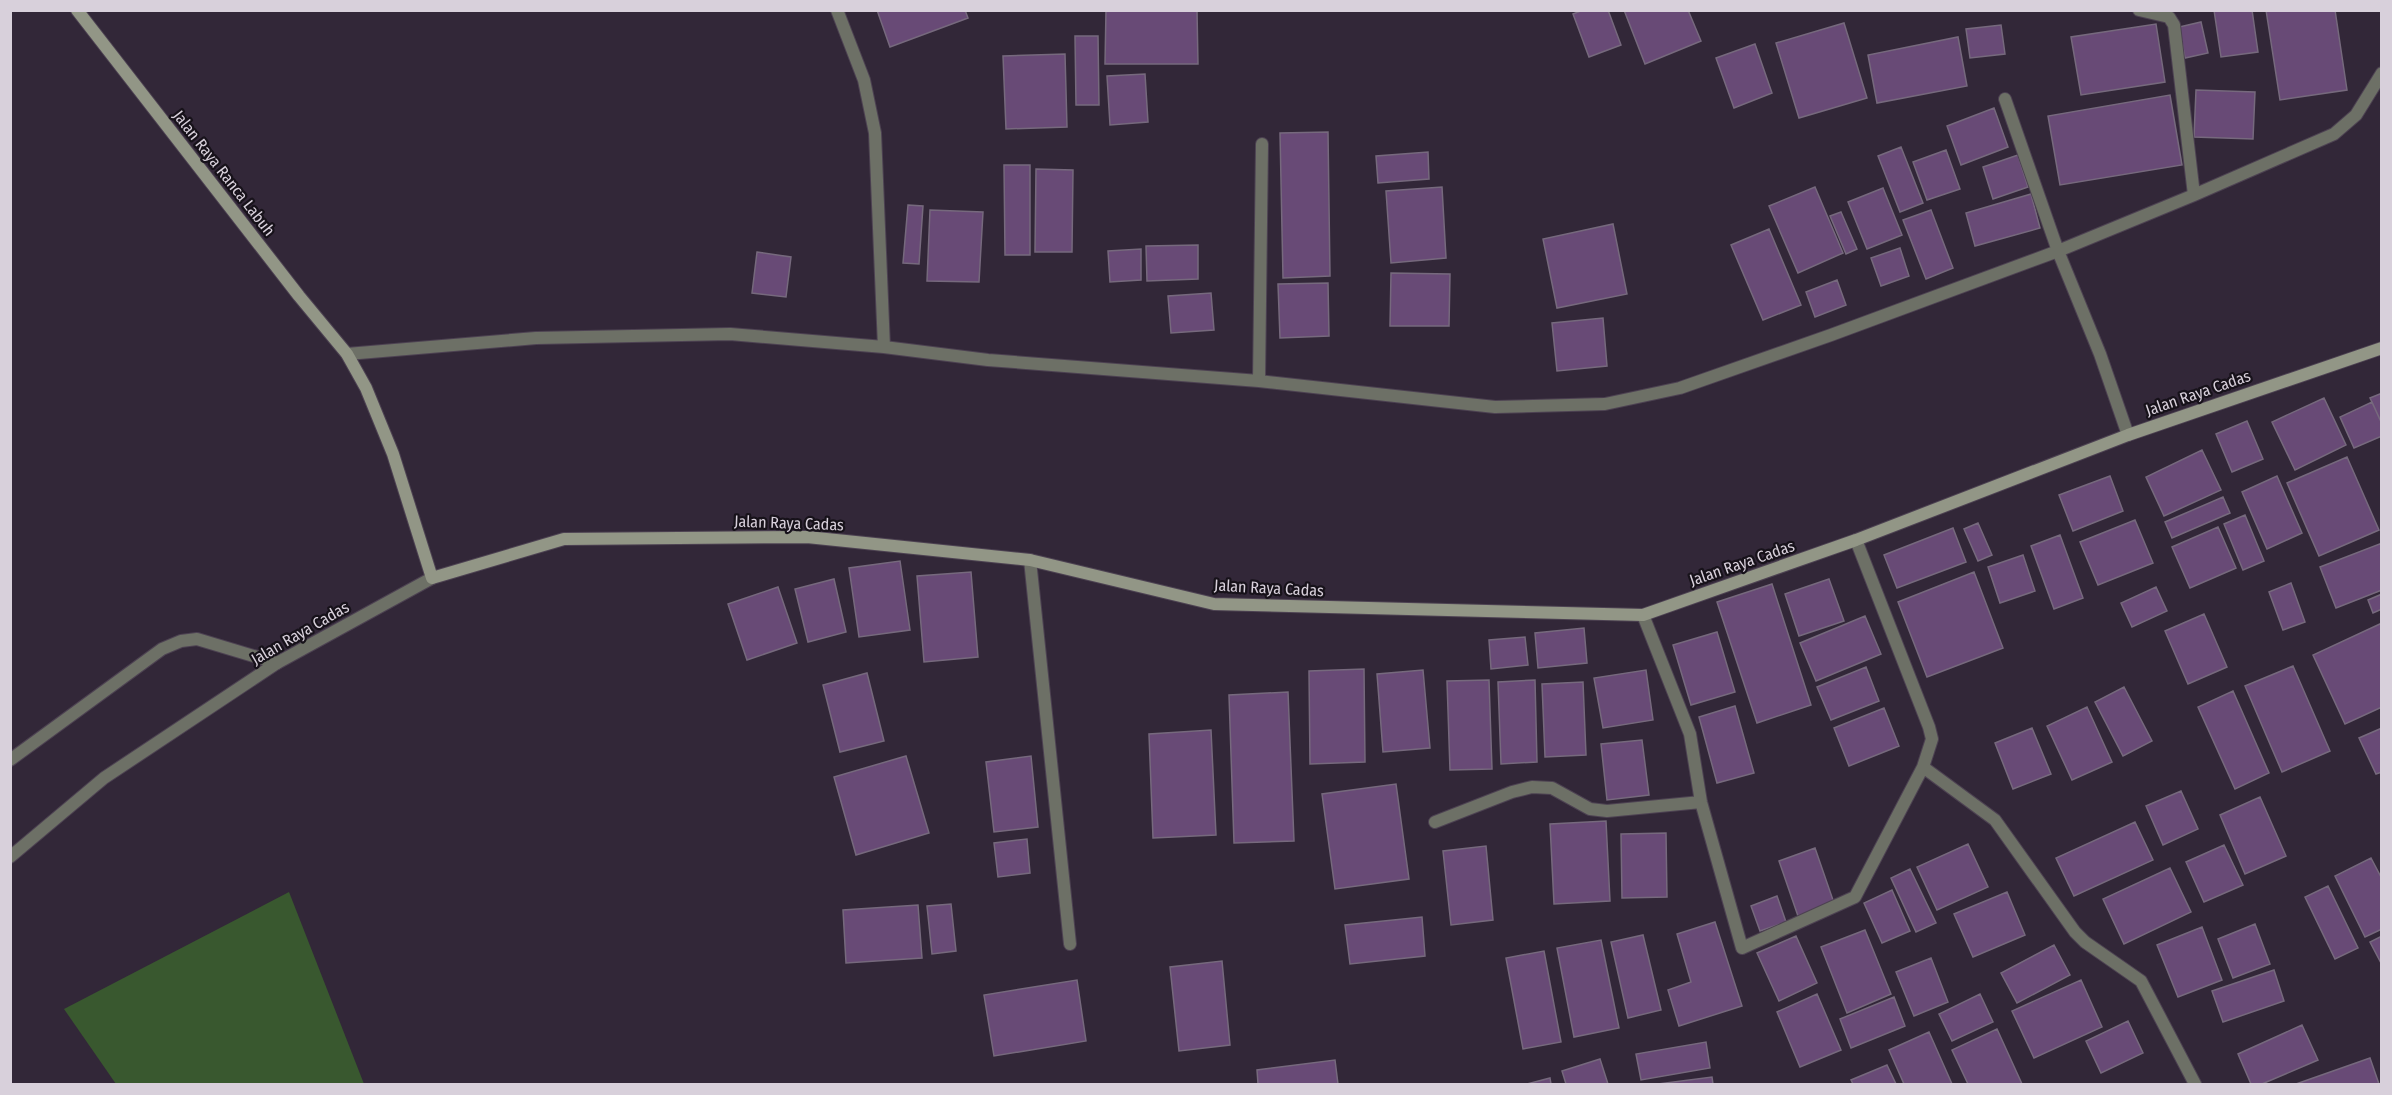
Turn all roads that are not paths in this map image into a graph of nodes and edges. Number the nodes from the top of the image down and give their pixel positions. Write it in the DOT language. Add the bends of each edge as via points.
graph roads {
  1 [pos="77,10"];
  2 [pos="837,10"];
  3 [pos="2139,10"];
  4 [pos="2382,73"];
  5 [pos="2005,99"];
  6 [pos="1262,144"];
  7 [pos="2194,195"];
  8 [pos="2058,251"];
  9 [pos="884,347"];
  10 [pos="2382,348"];
  11 [pos="347,354"];
  12 [pos="1259,381"];
  13 [pos="2128,435"];
  14 [pos="1856,540"];
  15 [pos="1030,560"];
  16 [pos="432,578"];
  17 [pos="1643,615"];
  18 [pos="277,663"];
  19 [pos="10,760"];
  20 [pos="1923,767"];
  21 [pos="1701,802"];
  22 [pos="1436,822"];
  23 [pos="10,857"];
  24 [pos="1070,945"];
  25 [pos="2195,1084"];
  1 -- 11 [label="street, Jalan Raya Ranca Labuh"];
  2 -- 9 [label="street" via="864,80 875,133"];
  3 -- 7 [label="street" via="2169,17 2174,25"];
  4 -- 7 [label="street" via="2356,115 2334,134"];
  5 -- 8 [label="street"];
  6 -- 12 [label="street"];
  7 -- 8 [label="street"];
  8 -- 12 [label="street" via="1680,388 1605,404 1495,407"];
  8 -- 13 [label="street"];
  9 -- 11 [label="street" via="730,334 536,338"];
  9 -- 12 [label="street" via="988,360"];
  10 -- 13 [label="street, Jalan Raya Cadas"];
  11 -- 16 [label="street, Jalan Raya Ranca Labuh" via="366,388 393,454"];
  13 -- 14 [label="street, Jalan Raya Cadas"];
  14 -- 17 [label="street, Jalan Raya Cadas"];
  14 -- 20 [label="street" via="1929,727 1932,739"];
  15 -- 16 [label="street, Jalan Raya Cadas" via="807,537 582,538 544,543"];
  15 -- 17 [label="street, Jalan Raya Cadas" via="1214,604"];
  15 -- 24 [label="street"];
  16 -- 18 [label="street, Jalan Raya Cadas"];
  17 -- 21 [label="street" via="1690,734"];
  18 -- 19 [label="street" via="197,639 181,641 162,649"];
  18 -- 23 [label="street, Jalan Raya Cadas" via="104,778"];
  20 -- 21 [label="street" via="1855,897 1742,948"];
  20 -- 25 [label="street" via="1995,820 2075,932 2141,981"];
  21 -- 22 [label="street" via="1607,811 1590,809 1552,788 1532,787"];
}
